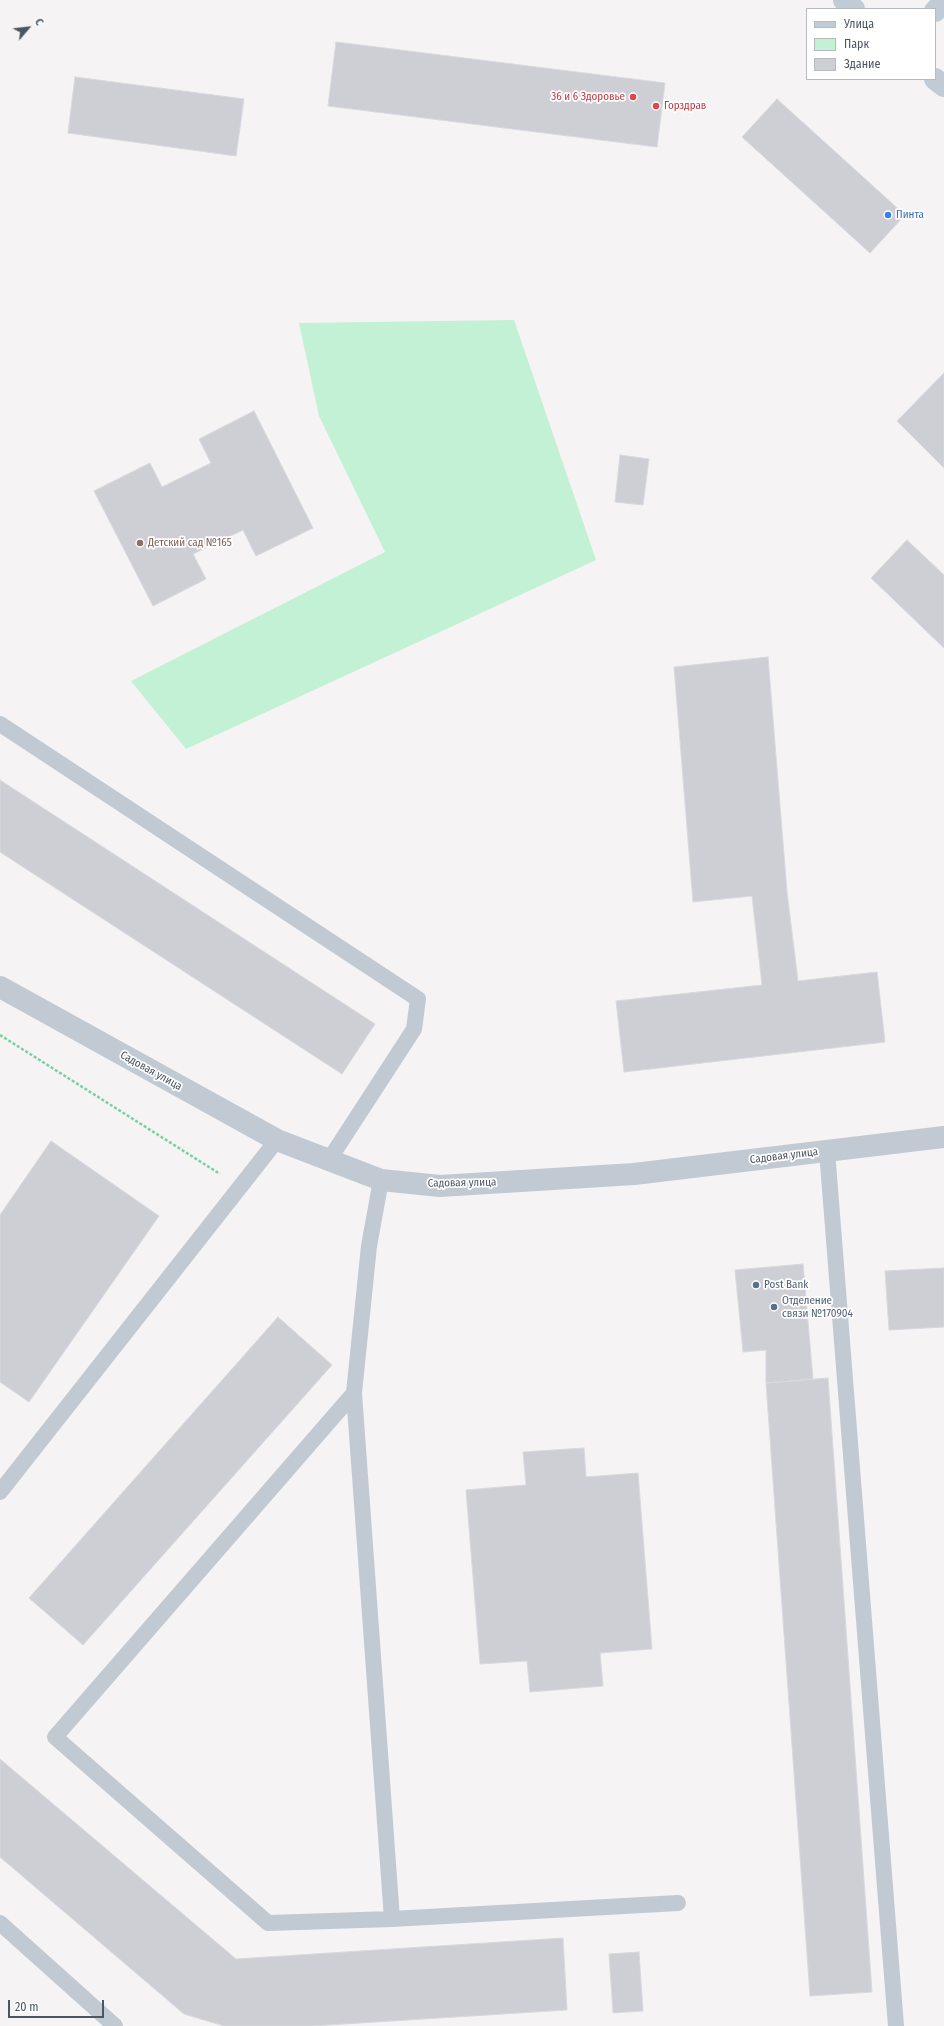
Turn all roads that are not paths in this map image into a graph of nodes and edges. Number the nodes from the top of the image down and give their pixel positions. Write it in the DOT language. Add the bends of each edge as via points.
graph roads {
  1 [pos="844,0"];
  2 [pos="944,2"];
  3 [pos="853,8"];
  4 [pos="936,10"];
  5 [pos="936,79"];
  6 [pos="944,86"];
  7 [pos="0,724"];
  8 [pos="0,987"];
  9 [pos="944,1136"];
  10 [pos="278,1140"];
  11 [pos="827,1151"];
  12 [pos="329,1160"];
  13 [pos="381,1180"];
  14 [pos="354,1393"];
  15 [pos="0,1492"];
  16 [pos="678,1903"];
  17 [pos="392,1919"];
  18 [pos="0,1923"];
  19 [pos="115,2026"];
  20 [pos="896,2026"];
  1 -- 3 [label="main road"];
  2 -- 4 [label="main road"];
  5 -- 6 [label="main road"];
  7 -- 12 [label="lane" via="418,999 414,1029"];
  8 -- 10 [label="street, Садовая улица"];
  9 -- 11 [label="street, Садовая улица"];
  10 -- 12 [label="street, Садовая улица"];
  10 -- 15 [label="lane"];
  11 -- 13 [label="street, Садовая улица" via="634,1174 440,1186"];
  11 -- 20 [label="lane"];
  12 -- 13 [label="street, Садовая улица"];
  13 -- 14 [label="lane" via="369,1246"];
  14 -- 17 [label="lane"];
  14 -- 17 [label="lane" via="55,1737 268,1923"];
  16 -- 17 [label="lane"];
  18 -- 19 [label="lane"];
}
